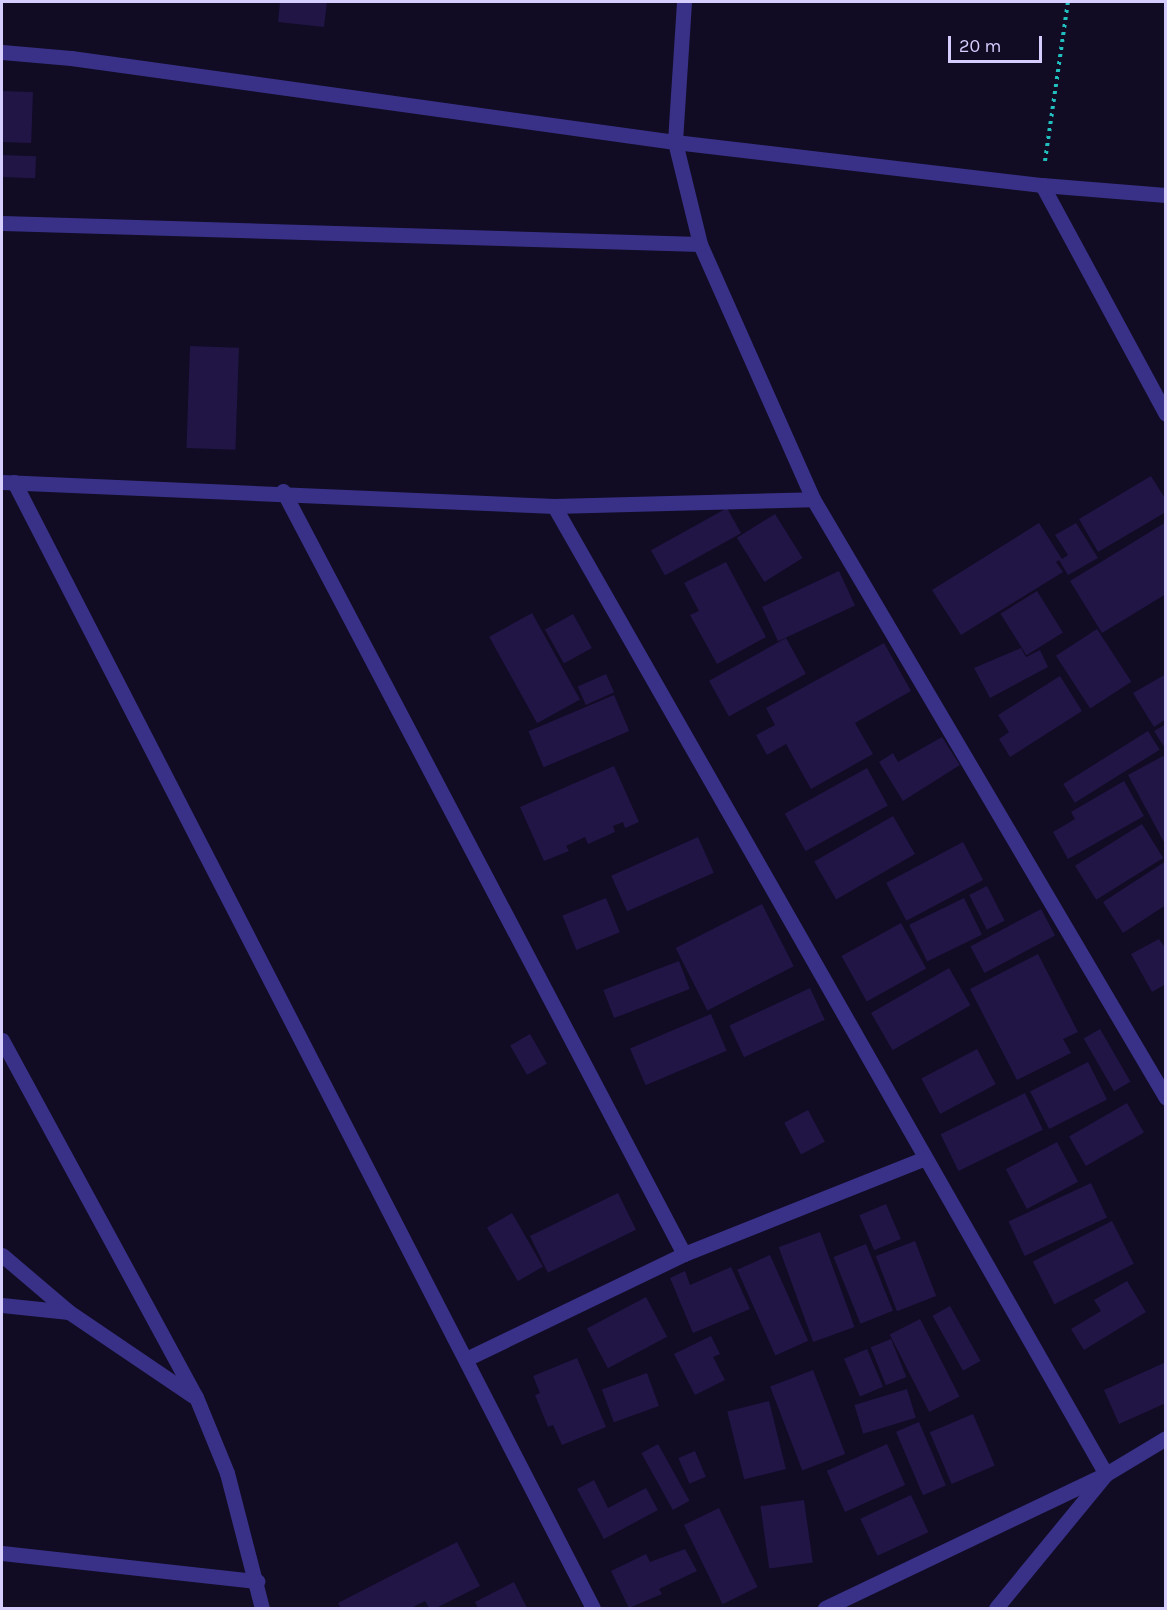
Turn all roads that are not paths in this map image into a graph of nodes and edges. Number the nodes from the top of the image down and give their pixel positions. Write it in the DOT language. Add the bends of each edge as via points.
graph roads {
  1 [pos="684,2"];
  2 [pos="2,52"];
  3 [pos="675,142"];
  4 [pos="1042,185"];
  5 [pos="1166,195"];
  6 [pos="2,223"];
  7 [pos="700,244"];
  8 [pos="1166,414"];
  9 [pos="8,482"];
  10 [pos="283,491"];
  11 [pos="813,499"];
  12 [pos="554,506"];
  13 [pos="2,1040"];
  14 [pos="1166,1098"];
  15 [pos="925,1158"];
  16 [pos="684,1254"];
  17 [pos="2,1255"];
  18 [pos="2,1305"];
  19 [pos="69,1312"];
  20 [pos="466,1359"];
  21 [pos="196,1397"];
  22 [pos="1166,1438"];
  23 [pos="1106,1474"];
  24 [pos="2,1553"];
  25 [pos="257,1581"];
  26 [pos="262,1608"];
  27 [pos="593,1608"];
  28 [pos="825,1608"];
  29 [pos="996,1608"];
  1 -- 3 [label="street"];
  2 -- 3 [label="street" via="71,58"];
  3 -- 4 [label="street"];
  3 -- 7 [label="street"];
  4 -- 5 [label="street"];
  4 -- 8 [label="street"];
  6 -- 7 [label="street"];
  7 -- 11 [label="street"];
  9 -- 10 [label="street"];
  9 -- 20 [label="street"];
  10 -- 12 [label="street"];
  10 -- 16 [label="street"];
  11 -- 12 [label="street"];
  11 -- 14 [label="street"];
  12 -- 15 [label="street"];
  13 -- 21 [label="street"];
  15 -- 16 [label="street"];
  15 -- 23 [label="street"];
  16 -- 20 [label="street"];
  17 -- 19 [label="street"];
  18 -- 19 [label="street"];
  19 -- 21 [label="street"];
  20 -- 27 [label="street"];
  21 -- 25 [label="street" via="227,1473"];
  22 -- 23 [label="street"];
  23 -- 28 [label="street"];
  23 -- 29 [label="street"];
  24 -- 25 [label="street"];
  25 -- 26 [label="street"];
}
